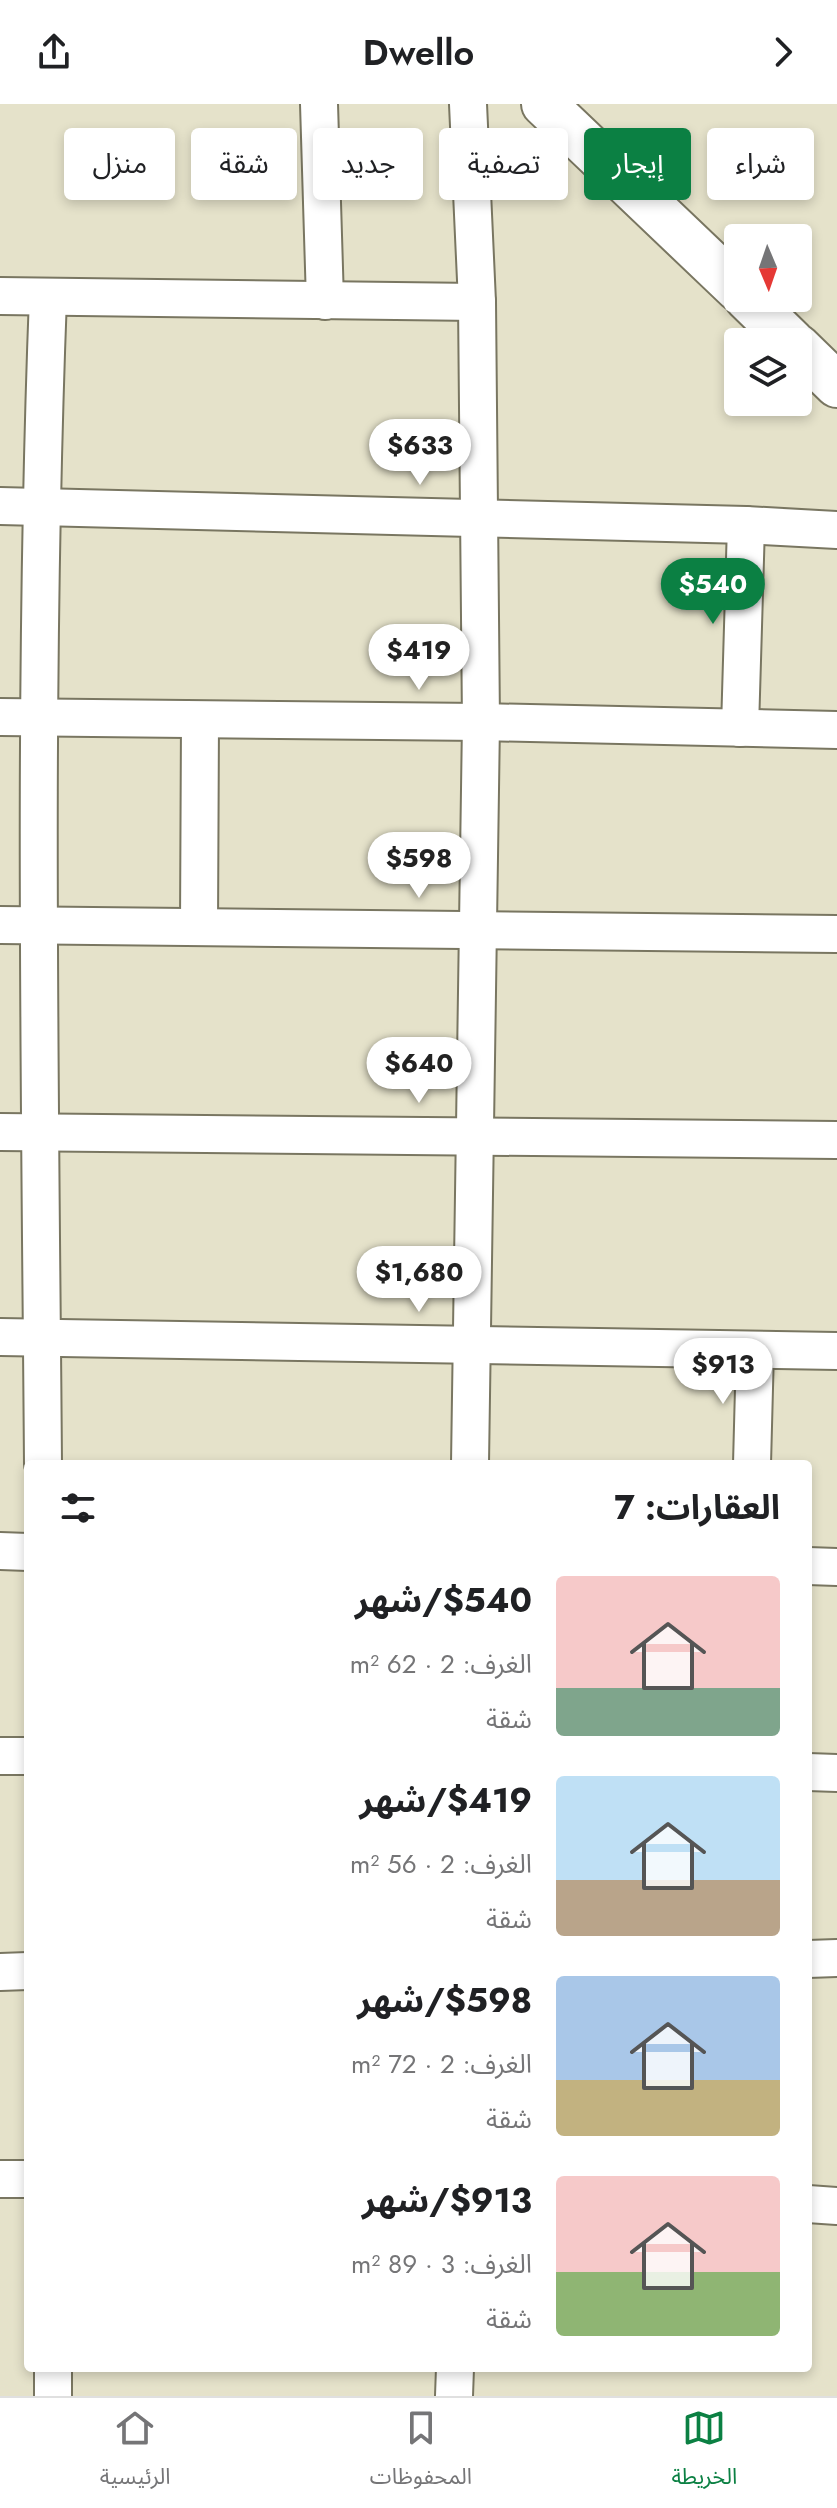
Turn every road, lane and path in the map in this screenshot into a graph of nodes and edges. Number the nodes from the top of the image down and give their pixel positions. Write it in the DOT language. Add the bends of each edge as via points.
graph roads {
  1 [pos="319,104"];
  2 [pos="468,104"];
  3 [pos="544,104"];
  4 [pos="724,276"];
  5 [pos="0,296"];
  6 [pos="48,297"];
  7 [pos="325,301"];
  8 [pos="477,302"];
  9 [pos="761,312"];
  10 [pos="778,328"];
  11 [pos="812,361"];
  12 [pos="837,385"];
  13 [pos="0,506"];
  14 [pos="40,507"];
  15 [pos="479,518"];
  16 [pos="746,525"];
  17 [pos="837,530"];
  18 [pos="0,717"];
  19 [pos="37,718"];
  20 [pos="200,720"];
  21 [pos="481,722"];
  22 [pos="740,728"];
  23 [pos="837,730"];
  24 [pos="0,925"];
  25 [pos="37,926"];
  26 [pos="199,926"];
  27 [pos="477,931"];
  28 [pos="837,934"];
  29 [pos="0,1132"];
  30 [pos="38,1132"];
  31 [pos="475,1136"];
  32 [pos="837,1140"];
  33 [pos="0,1337"];
  34 [pos="42,1337"];
  35 [pos="473,1345"];
  36 [pos="755,1350"];
  37 [pos="837,1351"];
  38 [pos="43,1460"];
  39 [pos="470,1460"];
  40 [pos="752,1460"];
  41 [pos="0,1551"];
  42 [pos="24,1552"];
  43 [pos="812,1566"];
  44 [pos="837,1567"];
  45 [pos="0,1756"];
  46 [pos="24,1756"];
  47 [pos="812,1772"];
  48 [pos="837,1773"];
  49 [pos="837,1958"];
  50 [pos="812,1959"];
  51 [pos="24,1971"];
  52 [pos="0,1972"];
  53 [pos="0,2179"];
  54 [pos="24,2179"];
  55 [pos="812,2204"];
  56 [pos="837,2206"];
  57 [pos="53,2372"];
  58 [pos="455,2372"];
  59 [pos="53,2396"];
  60 [pos="454,2396"];
  1 -- 7 [label="street"];
  2 -- 8 [label="street"];
  3 -- 4 [label="main road"];
  5 -- 6 [label="street"];
  6 -- 7 [label="street"];
  6 -- 14 [label="street"];
  7 -- 8 [label="street"];
  8 -- 15 [label="street"];
  9 -- 10 [label="main road"];
  11 -- 12 [label="main road"];
  13 -- 14 [label="street"];
  14 -- 15 [label="street"];
  14 -- 19 [label="street"];
  15 -- 16 [label="street"];
  15 -- 21 [label="street"];
  16 -- 17 [label="street"];
  16 -- 22 [label="street"];
  18 -- 19 [label="street"];
  19 -- 20 [label="street"];
  19 -- 25 [label="street"];
  20 -- 21 [label="street"];
  20 -- 26 [label="street"];
  21 -- 22 [label="street"];
  21 -- 27 [label="street"];
  22 -- 23 [label="street"];
  24 -- 25 [label="street"];
  25 -- 26 [label="street"];
  25 -- 30 [label="street"];
  26 -- 27 [label="street"];
  27 -- 28 [label="street"];
  27 -- 31 [label="street"];
  29 -- 30 [label="street"];
  30 -- 31 [label="street"];
  30 -- 34 [label="street"];
  31 -- 32 [label="street"];
  31 -- 35 [label="street"];
  33 -- 34 [label="street"];
  34 -- 35 [label="street"];
  34 -- 38 [label="street"];
  35 -- 36 [label="street"];
  35 -- 39 [label="street"];
  36 -- 37 [label="street"];
  36 -- 40 [label="street"];
  41 -- 42 [label="street"];
  43 -- 44 [label="street"];
  45 -- 46 [label="street"];
  47 -- 48 [label="street"];
  49 -- 50 [label="street"];
  51 -- 52 [label="street"];
  53 -- 54 [label="street"];
  55 -- 56 [label="street"];
  57 -- 59 [label="street"];
  58 -- 60 [label="street"];
}
